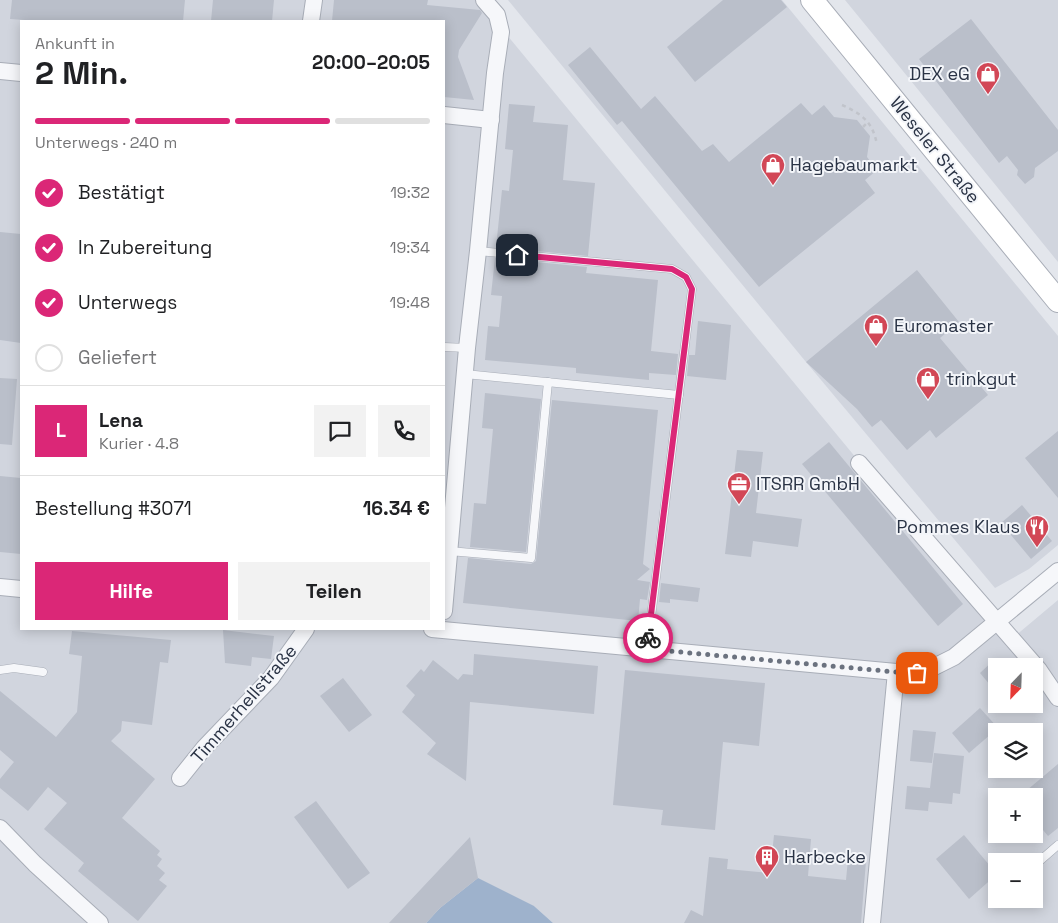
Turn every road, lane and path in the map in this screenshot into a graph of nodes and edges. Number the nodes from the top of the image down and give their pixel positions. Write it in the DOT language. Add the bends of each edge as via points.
graph roads {
  1 [pos="314,0"];
  2 [pos="484,0"];
  3 [pos="812,0"];
  4 [pos="311,20"];
  5 [pos="0,71"];
  6 [pos="20,73"];
  7 [pos="842,105"];
  8 [pos="445,115"];
  9 [pos="492,120"];
  10 [pos="868,123"];
  11 [pos="863,127"];
  12 [pos="877,145"];
  13 [pos="478,251"];
  14 [pos="1058,300"];
  15 [pos="445,346"];
  16 [pos="467,348"];
  17 [pos="465,374"];
  18 [pos="548,382"];
  19 [pos="679,394"];
  20 [pos="859,463"];
  21 [pos="449,551"];
  22 [pos="1058,571"];
  23 [pos="0,587"];
  24 [pos="20,589"];
  25 [pos="445,599"];
  26 [pos="996,622"];
  27 [pos="305,630"];
  28 [pos="445,630"];
  29 [pos="647,649"];
  30 [pos="0,670"];
  31 [pos="43,672"];
  32 [pos="896,672"];
  33 [pos="1058,698"];
  34 [pos="180,778"];
  35 [pos="0,828"];
  36 [pos="1058,845"];
  37 [pos="1043,858"];
  38 [pos="100,923"];
  39 [pos="872,923"];
  1 -- 4 [label="street"];
  2 -- 9 [label="street" via="497,15 501,32"];
  3 -- 14 [label="main road, Weseler Straße"];
  5 -- 6 [label="street"];
  7 -- 10 [label="path" via="860,114"];
  8 -- 9 [label="street"];
  9 -- 13 [label="street"];
  10 -- 11 [label="path"];
  10 -- 12 [label="path" via="875,132"];
  13 -- 16 [label="street"];
  13 -- 19 [label="lane" via="672,269 686,277 692,289"];
  15 -- 16 [label="lane"];
  16 -- 17 [label="street"];
  17 -- 18 [label="lane"];
  17 -- 21 [label="street"];
  18 -- 19 [label="lane"];
  18 -- 21 [label="lane" via="532,558"];
  19 -- 29 [label="lane"];
  20 -- 26 [label="street"];
  21 -- 25 [label="street"];
  22 -- 26 [label="street"];
  23 -- 24 [label="street"];
  26 -- 32 [label="street" via="954,656 934,667 917,673"];
  26 -- 33 [label="street" via="1039,670"];
  27 -- 34 [label="street, Timmerhellstraße" via="271,678"];
  28 -- 29 [label="street"];
  29 -- 32 [label="street"];
  30 -- 31 [label="lane" via="14,668"];
  32 -- 39 [label="street"];
  35 -- 38 [label="street"];
  36 -- 37 [label="lane"];
}
